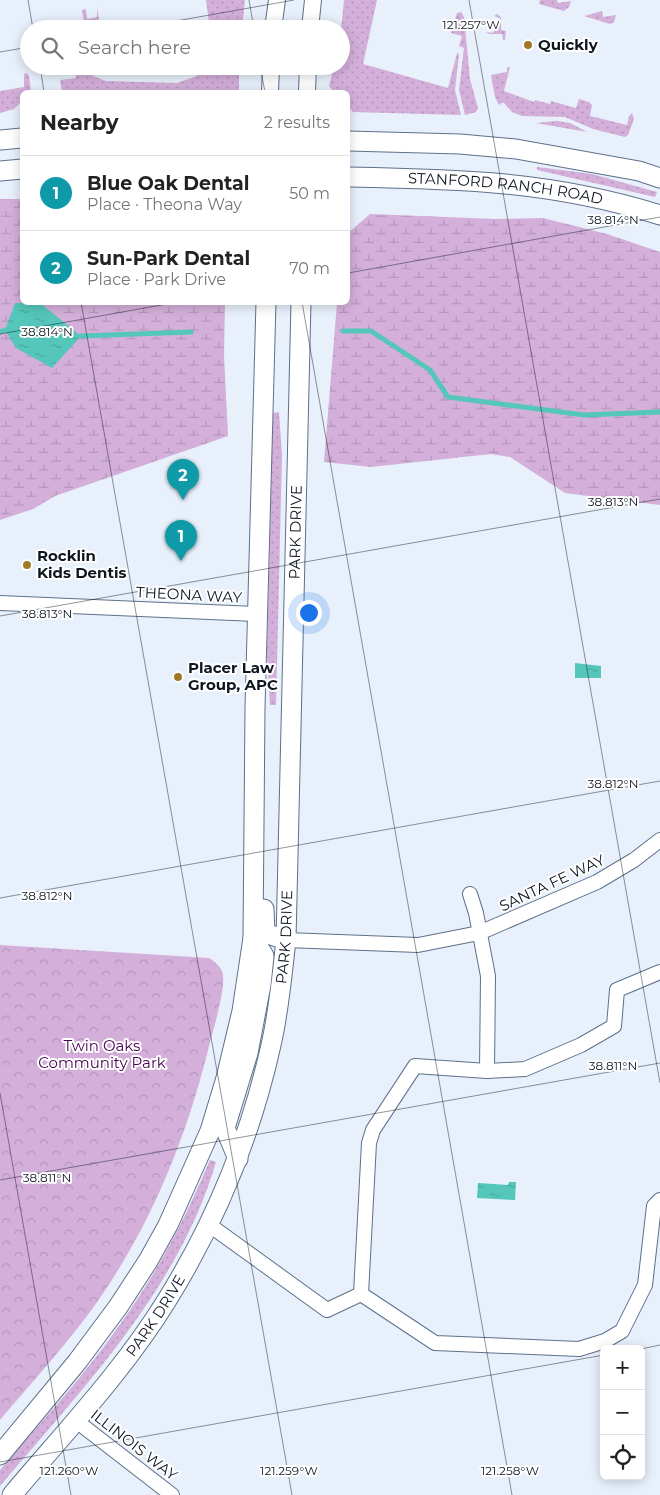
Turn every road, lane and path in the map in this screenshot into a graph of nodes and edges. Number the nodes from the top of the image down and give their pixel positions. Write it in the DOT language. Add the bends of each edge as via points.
graph roads {
  1 [pos="277,0"];
  2 [pos="313,0"];
  3 [pos="274,20"];
  4 [pos="311,20"];
  5 [pos="271,75"];
  6 [pos="308,75"];
  7 [pos="270,90"];
  8 [pos="307,90"];
  9 [pos="20,138"];
  10 [pos="0,140"];
  11 [pos="350,142"];
  12 [pos="20,170"];
  13 [pos="0,171"];
  14 [pos="350,177"];
  15 [pos="660,178"];
  16 [pos="660,215"];
  17 [pos="266,305"];
  18 [pos="301,305"];
  19 [pos="0,603"];
  20 [pos="257,614"];
  21 [pos="255,708"];
  22 [pos="660,840"];
  23 [pos="470,894"];
  24 [pos="479,933"];
  25 [pos="253,938"];
  26 [pos="286,940"];
  27 [pos="660,972"];
  28 [pos="487,1071"];
  29 [pos="238,1159"];
  30 [pos="660,1200"];
  31 [pos="208,1224"];
  32 [pos="361,1294"];
  33 [pos="75,1420"];
  34 [pos="0,1455"];
  35 [pos="171,1494"];
  36 [pos="12,1495"];
  1 -- 3 [label="street"];
  2 -- 4 [label="street"];
  5 -- 7 [label="street"];
  6 -- 8 [label="street"];
  9 -- 10 [label="main road"];
  11 -- 15 [label="main road" via="460,144 516,149 639,171"];
  12 -- 13 [label="main road"];
  14 -- 16 [label="main road, STANFORD RANCH ROAD" via="456,179 531,185 568,191"];
  17 -- 20 [label="main road, PARK DRIVE"];
  18 -- 26 [label="main road, PARK DRIVE"];
  19 -- 20 [label="street, THEONA WAY"];
  20 -- 21 [label="main road, PARK DRIVE"];
  21 -- 25 [label="main road, PARK DRIVE"];
  21 -- 26 [label="main road" via="267,766 264,928 269,936"];
  22 -- 24 [label="street, SANTA FE WAY" via="597,882"];
  23 -- 24 [label="street"];
  24 -- 26 [label="street, SANTA FE WAY" via="418,945"];
  24 -- 28 [label="street" via="488,976"];
  25 -- 29 [label="main road" via="264,956 261,984 248,1053 225,1128"];
  25 -- 34 [label="main road, PARK DRIVE" via="242,1011 226,1078 210,1131 168,1224 118,1307"];
  26 -- 29 [label="main road, PARK DRIVE" via="271,1044"];
  27 -- 28 [label="street" via="617,990 614,1026 581,1045 525,1069"];
  28 -- 32 [label="street" via="415,1066 373,1130 369,1143"];
  29 -- 31 [label="main road, PARK DRIVE"];
  30 -- 32 [label="street" via="654,1206 645,1285 622,1331 605,1342 578,1349 435,1343"];
  31 -- 32 [label="street" via="327,1310"];
  31 -- 33 [label="main road, PARK DRIVE" via="167,1301"];
  33 -- 35 [label="street, ILLINOIS WAY"];
  33 -- 36 [label="main road, PARK DRIVE"];
}
